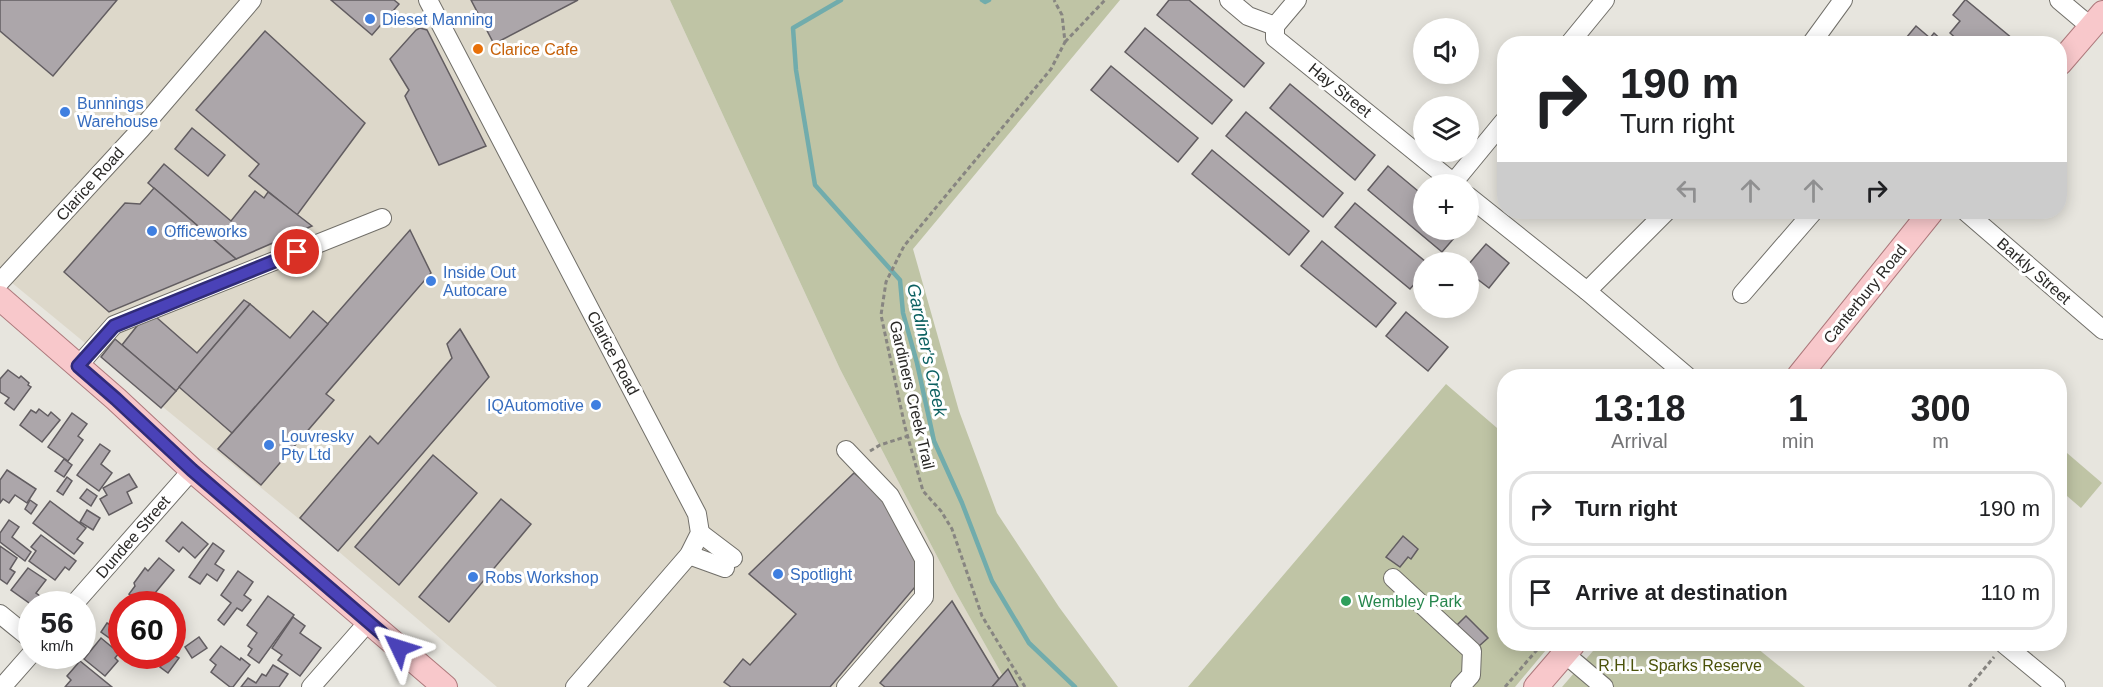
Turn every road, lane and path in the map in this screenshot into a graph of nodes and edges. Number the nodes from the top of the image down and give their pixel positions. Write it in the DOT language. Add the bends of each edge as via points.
graph roads {
  1 [pos="252,0"];
  2 [pos="428,0"];
  3 [pos="1054,0"];
  4 [pos="1105,0"];
  5 [pos="1229,0"];
  6 [pos="1297,0"];
  7 [pos="1605,0"];
  8 [pos="1843,0"];
  9 [pos="2059,0"];
  10 [pos="2097,20"];
  11 [pos="1275,26"];
  12 [pos="1576,36"];
  13 [pos="1817,36"];
  14 [pos="1065,42"];
  15 [pos="2067,55"];
  16 [pos="1497,130"];
  17 [pos="1442,174"];
  18 [pos="1462,174"];
  19 [pos="1479,205"];
  20 [pos="382,218"];
  21 [pos="1659,219"];
  22 [pos="1807,219"];
  23 [pos="1925,219"];
  24 [pos="1974,219"];
  25 [pos="0,259"];
  26 [pos="22,259"];
  27 [pos="0,282"];
  28 [pos="1587,291"];
  29 [pos="1742,294"];
  30 [pos="0,298"];
  31 [pos="2103,330"];
  32 [pos="78,366"];
  33 [pos="1674,369"];
  34 [pos="1804,369"];
  35 [pos="908,436"];
  36 [pos="872,449"];
  37 [pos="846,450"];
  38 [pos="192,470"];
  39 [pos="700,533"];
  40 [pos="689,555"];
  41 [pos="1393,578"];
  42 [pos="85,591"];
  43 [pos="0,614"];
  44 [pos="369,621"];
  45 [pos="18,629"];
  46 [pos="1536,651"];
  47 [pos="1567,651"];
  48 [pos="1571,651"];
  49 [pos="1999,651"];
  50 [pos="2013,651"];
  51 [pos="18,669"];
  52 [pos="2,687"];
  53 [pos="311,687"];
  54 [pos="445,687"];
  55 [pos="575,687"];
  56 [pos="846,687"];
  57 [pos="1025,687"];
  58 [pos="1460,687"];
  59 [pos="1505,687"];
  60 [pos="1536,687"];
  61 [pos="1604,687"];
  62 [pos="1969,687"];
  63 [pos="2056,687"];
  1 -- 26 [label="street, Clarice Road"];
  2 -- 39 [label="street, Clarice Road" via="698,514"];
  3 -- 14 [label="path" via="1062,15"];
  4 -- 14 [label="path, Gardiners Creek Trail"];
  5 -- 11 [label="street" via="1248,16"];
  6 -- 11 [label="street"];
  7 -- 12 [label="street"];
  8 -- 13 [label="street"];
  9 -- 10 [label="street"];
  10 -- 15 [label="main road"];
  11 -- 17 [label="street, Hay Street" via="1275,38"];
  14 -- 35 [label="path, Gardiners Creek Trail" via="1051,69 904,246 886,282 881,315"];
  16 -- 18 [label="street"];
  19 -- 28 [label="street"];
  20 -- 32 [label="street" via="114,326"];
  21 -- 28 [label="street"];
  22 -- 29 [label="street"];
  23 -- 34 [label="main road, Canterbury Road"];
  24 -- 31 [label="street, Barkly Street"];
  25 -- 26 [label="street"];
  26 -- 27 [label="street, Clarice Road"];
  28 -- 33 [label="street"];
  30 -- 32 [label="main road"];
  32 -- 38 [label="main road"];
  35 -- 36 [label="path"];
  35 -- 57 [label="path, Gardiners Creek Trail" via="923,490 952,528 982,616"];
  37 -- 56 [label="street" via="890,496 924,559 924,597"];
  38 -- 42 [label="street, Dundee Street"];
  38 -- 44 [label="main road"];
  39 -- 40 [label="street"];
  39 -- 40 [label="street" via="729,563"];
  40 -- 55 [label="street"];
  41 -- 58 [label="street" via="1472,651 1471,675"];
  43 -- 45 [label="street"];
  44 -- 53 [label="street"];
  44 -- 54 [label="main road"];
  46 -- 59 [label="path"];
  47 -- 60 [label="main road"];
  48 -- 61 [label="street"];
  49 -- 62 [label="path"];
  50 -- 63 [label="street"];
  51 -- 52 [label="street"];
}
